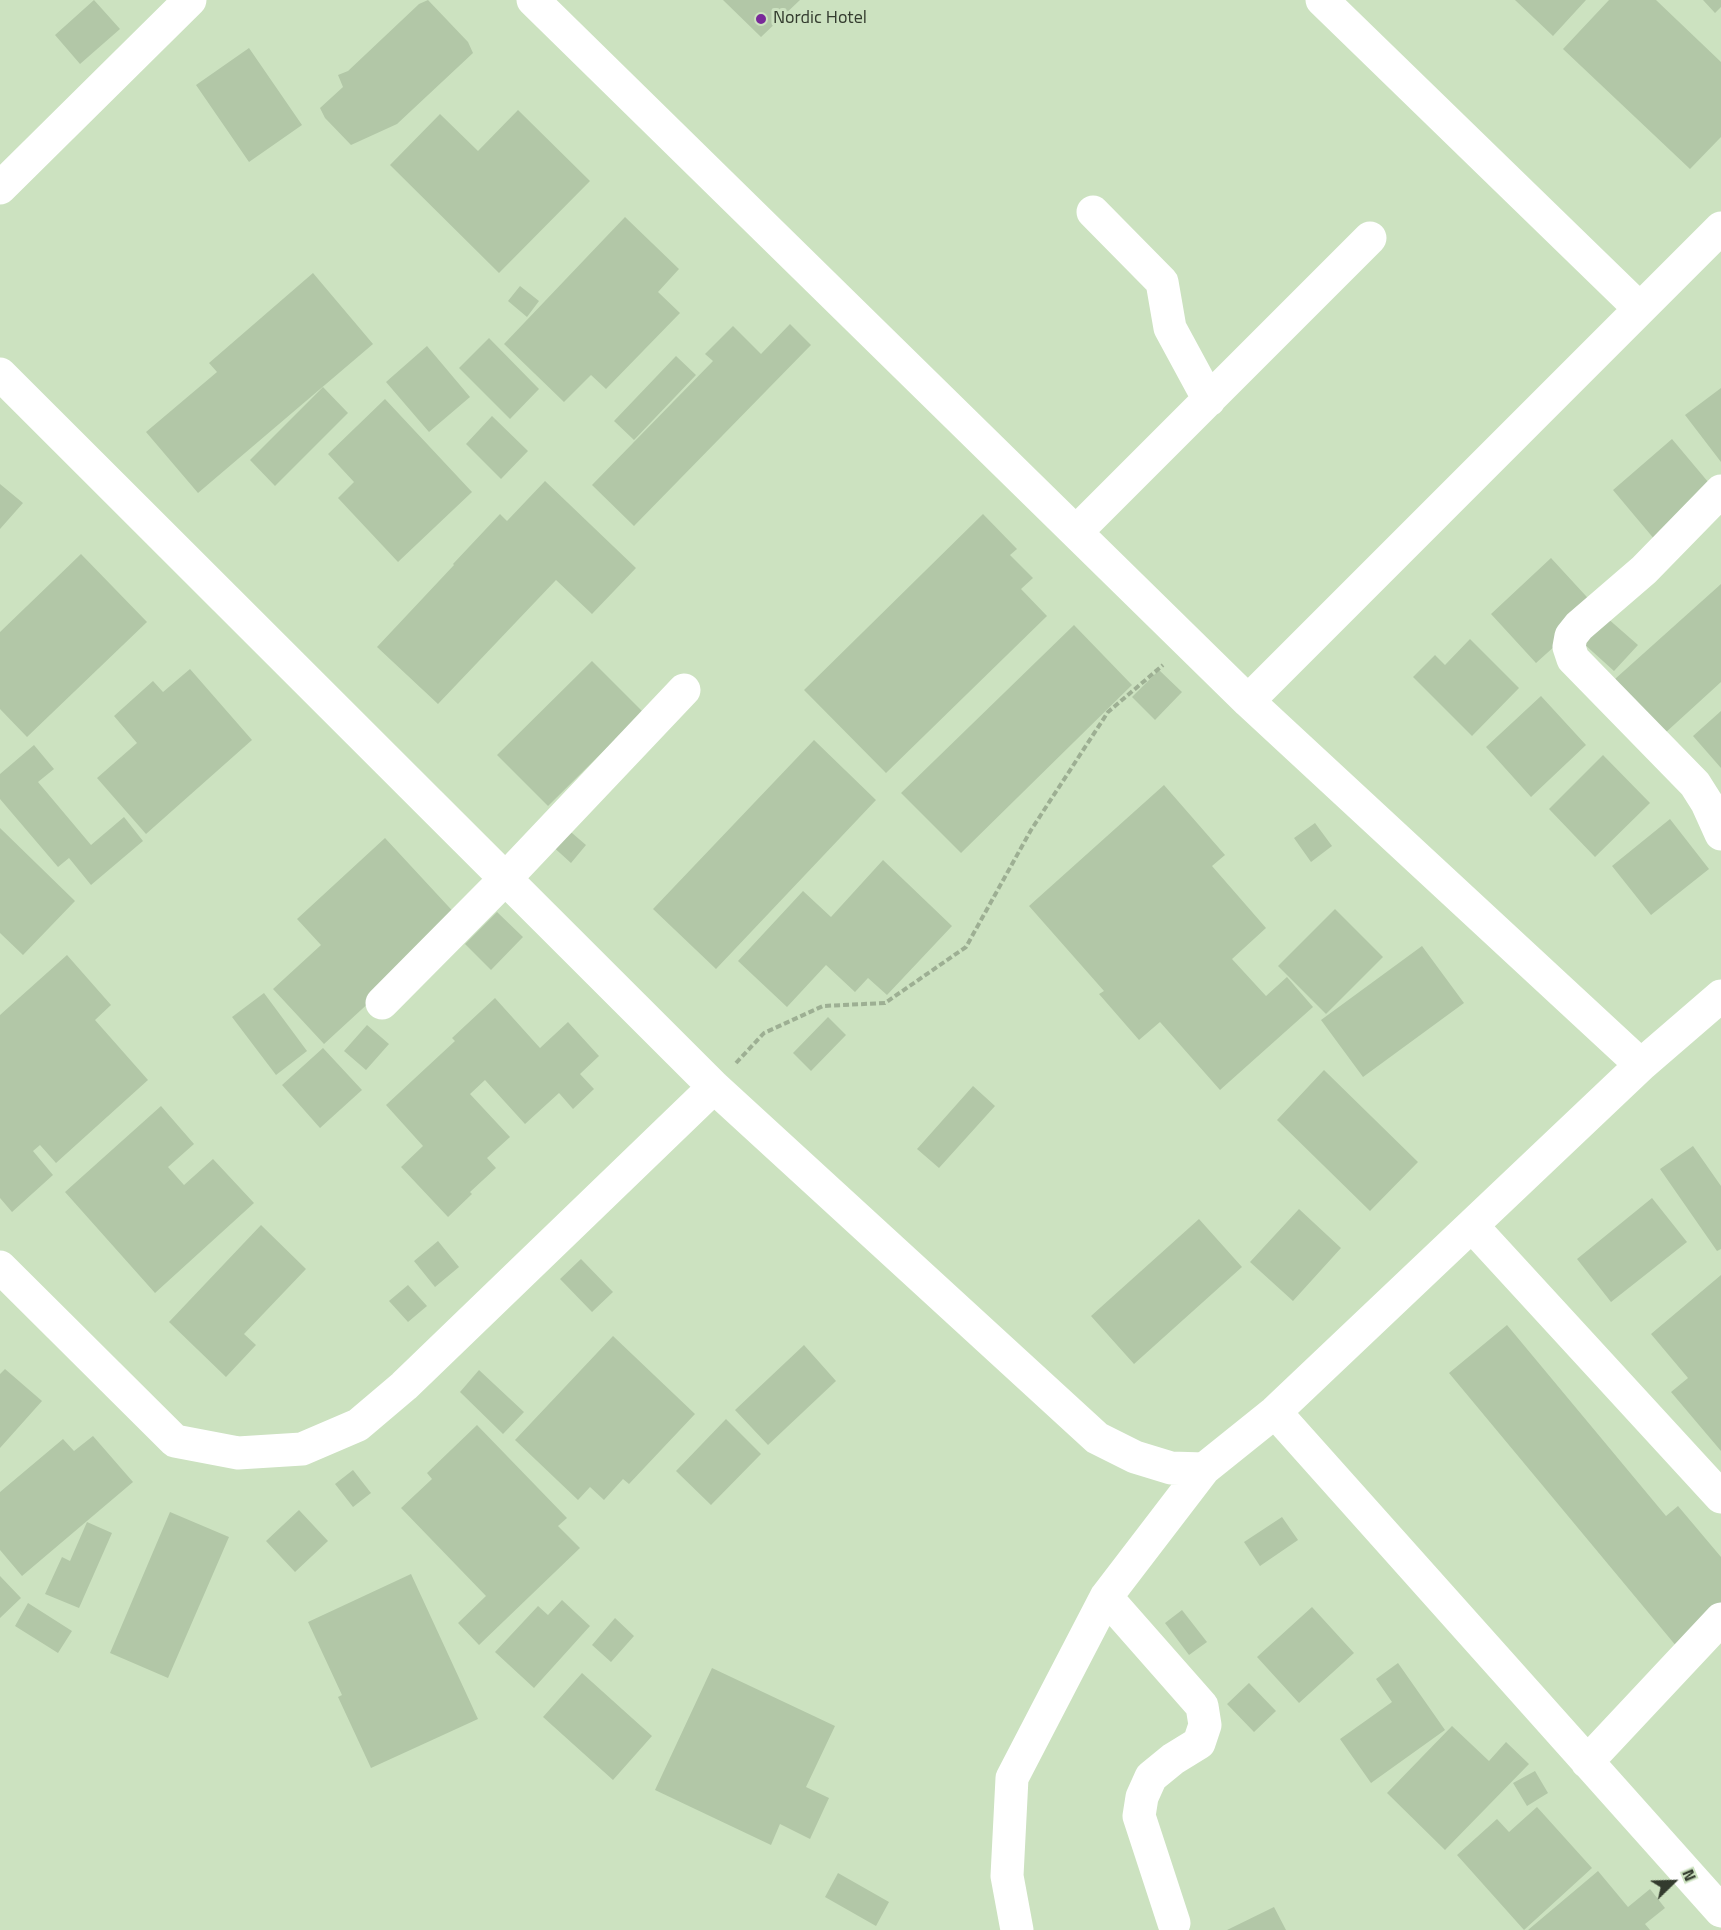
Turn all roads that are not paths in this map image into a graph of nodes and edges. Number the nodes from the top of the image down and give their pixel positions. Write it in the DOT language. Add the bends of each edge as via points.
graph roads {
  1 [pos="190,0"];
  2 [pos="533,0"];
  3 [pos="1322,0"];
  4 [pos="0,188"];
  5 [pos="1093,212"];
  6 [pos="1721,228"];
  7 [pos="1370,238"];
  8 [pos="1639,308"];
  9 [pos="0,374"];
  10 [pos="1209,400"];
  11 [pos="1721,491"];
  12 [pos="1076,532"];
  13 [pos="684,690"];
  14 [pos="1248,701"];
  15 [pos="1721,834"];
  16 [pos="505,879"];
  17 [pos="1721,996"];
  18 [pos="382,1003"];
  19 [pos="1641,1065"];
  20 [pos="714,1087"];
  21 [pos="1472,1226"];
  22 [pos="0,1267"];
  23 [pos="1275,1412"];
  24 [pos="1204,1469"];
  25 [pos="1721,1497"];
  26 [pos="1106,1597"];
  27 [pos="1721,1619"];
  28 [pos="1587,1762"];
  29 [pos="1721,1911"];
  30 [pos="1174,1923"];
  31 [pos="1017,1930"];
  1 -- 4 [label="street"];
  2 -- 12 [label="street"];
  3 -- 8 [label="street"];
  5 -- 10 [label="street" via="1161,282 1170,328"];
  6 -- 8 [label="street"];
  7 -- 10 [label="street"];
  8 -- 14 [label="street"];
  9 -- 16 [label="street"];
  10 -- 12 [label="street"];
  11 -- 15 [label="street" via="1644,570 1579,626 1569,647 1573,659 1695,784"];
  12 -- 14 [label="street"];
  13 -- 16 [label="street"];
  14 -- 19 [label="street"];
  16 -- 18 [label="street"];
  16 -- 20 [label="street"];
  17 -- 19 [label="street"];
  19 -- 21 [label="street"];
  20 -- 22 [label="street" via="404,1386 358,1425 302,1449 238,1453 175,1441"];
  20 -- 24 [label="street" via="1097,1438 1135,1457 1171,1468"];
  21 -- 23 [label="street"];
  21 -- 25 [label="street"];
  23 -- 24 [label="street"];
  23 -- 28 [label="street"];
  24 -- 26 [label="street"];
  26 -- 30 [label="street" via="1202,1706 1205,1725 1199,1743 1151,1777 1139,1816"];
  26 -- 31 [label="street" via="1012,1778 1007,1876"];
  27 -- 28 [label="street"];
  28 -- 29 [label="street"];
}
